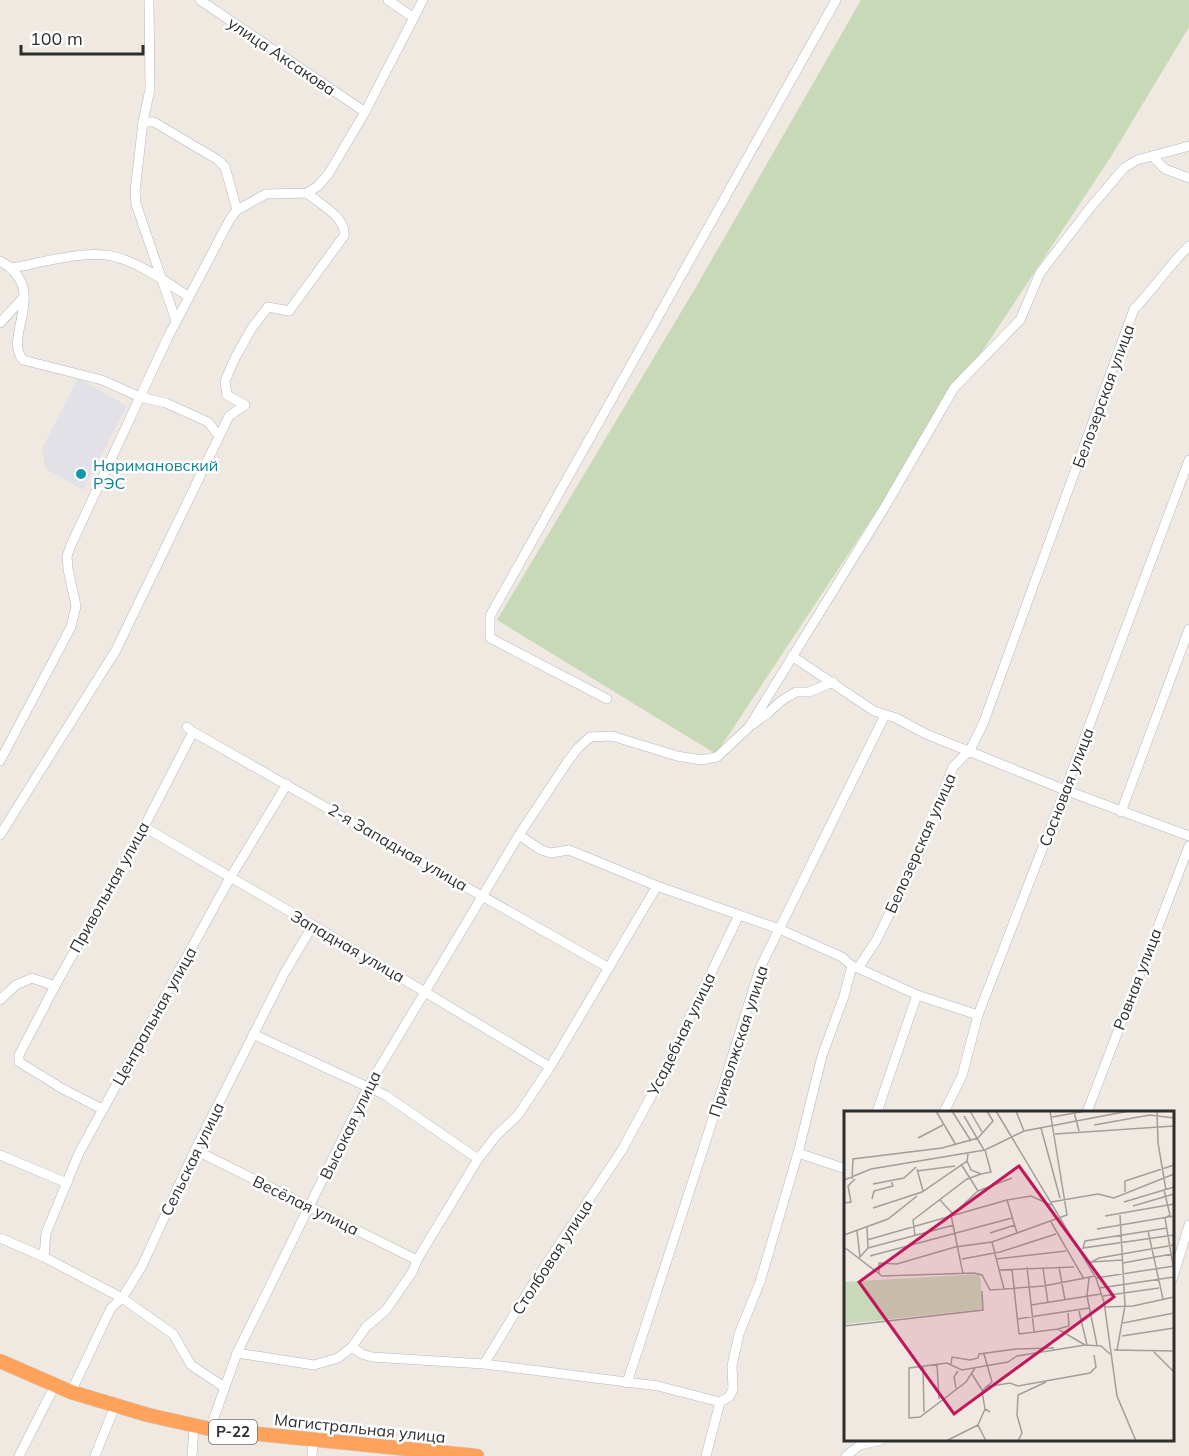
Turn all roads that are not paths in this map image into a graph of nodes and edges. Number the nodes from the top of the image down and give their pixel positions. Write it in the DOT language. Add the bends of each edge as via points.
graph roads {
  1 [pos="149,0"];
  2 [pos="200,0"];
  3 [pos="388,0"];
  4 [pos="423,0"];
  5 [pos="836,0"];
  6 [pos="414,18"];
  7 [pos="365,112"];
  8 [pos="143,122"];
  9 [pos="1189,146"];
  10 [pos="1152,156"];
  11 [pos="1189,178"];
  12 [pos="307,193"];
  13 [pos="237,210"];
  14 [pos="1189,246"];
  15 [pos="0,261"];
  16 [pos="12,268"];
  17 [pos="160,277"];
  18 [pos="24,297"];
  19 [pos="189,297"];
  20 [pos="176,321"];
  21 [pos="0,323"];
  22 [pos="140,397"];
  23 [pos="229,416"];
  24 [pos="208,423"];
  25 [pos="219,436"];
  26 [pos="1189,460"];
  27 [pos="1189,629"];
  28 [pos="792,656"];
  29 [pos="833,682"];
  30 [pos="607,699"];
  31 [pos="885,715"];
  32 [pos="749,727"];
  33 [pos="190,729"];
  34 [pos="970,750"];
  35 [pos="0,761"];
  36 [pos="286,784"];
  37 [pos="1065,790"];
  38 [pos="1121,812"];
  39 [pos="144,827"];
  40 [pos="0,835"];
  41 [pos="519,836"];
  42 [pos="1189,836"];
  43 [pos="1188,853"];
  44 [pos="230,878"];
  45 [pos="657,886"];
  46 [pos="482,896"];
  47 [pos="738,915"];
  48 [pos="313,925"];
  49 [pos="779,929"];
  50 [pos="855,967"];
  51 [pos="609,968"];
  52 [pos="55,986"];
  53 [pos="424,991"];
  54 [pos="917,994"];
  55 [pos="0,1000"];
  56 [pos="978,1015"];
  57 [pos="254,1034"];
  58 [pos="550,1067"];
  59 [pos="368,1087"];
  60 [pos="102,1109"];
  61 [pos="878,1111"];
  62 [pos="945,1111"];
  63 [pos="1088,1111"];
  64 [pos="195,1150"];
  65 [pos="622,1150"];
  66 [pos="798,1153"];
  67 [pos="0,1155"];
  68 [pos="478,1159"];
  69 [pos="844,1168"];
  70 [pos="67,1183"];
  71 [pos="310,1206"];
  72 [pos="1189,1225"];
  73 [pos="0,1238"];
  74 [pos="44,1257"];
  75 [pos="417,1260"];
  76 [pos="1174,1277"];
  77 [pos="122,1298"];
  78 [pos="352,1347"];
  79 [pos="237,1353"];
  80 [pos="0,1361"];
  81 [pos="484,1364"];
  82 [pos="627,1383"];
  83 [pos="55,1385"];
  84 [pos="224,1387"];
  85 [pos="71,1392"];
  86 [pos="720,1402"];
  87 [pos="116,1406"];
  88 [pos="194,1426"];
  89 [pos="210,1429"];
  90 [pos="313,1441"];
  91 [pos="877,1441"];
  92 [pos="19,1456"];
  93 [pos="95,1456"];
  94 [pos="192,1456"];
  95 [pos="312,1456"];
  96 [pos="477,1456"];
  97 [pos="706,1456"];
  98 [pos="846,1456"];
  1 -- 8 [label="street" via="150,89"];
  2 -- 7 [label="street, улица Аксакова"];
  3 -- 6 [label="street"];
  4 -- 6 [label="street"];
  5 -- 30 [label="street" via="490,616 490,638"];
  6 -- 7 [label="street"];
  7 -- 12 [label="street" via="329,173"];
  8 -- 13 [label="street" via="154,122 218,160 225,167"];
  8 -- 17 [label="street" via="136,204"];
  9 -- 10 [label="street"];
  10 -- 11 [label="street" via="1165,169"];
  10 -- 28 [label="street" via="1124,168 1040,273 1020,320 954,388"];
  12 -- 13 [label="street" via="266,194"];
  12 -- 23 [label="street" via="339,219 344,236 289,311 268,307 252,328 225,381 227,395 245,405"];
  13 -- 19 [label="street"];
  14 -- 34 [label="street, Белозерская улица" via="1134,309 983,724"];
  15 -- 16 [label="street"];
  16 -- 17 [label="street" via="107,255"];
  16 -- 18 [label="street" via="22,283"];
  17 -- 19 [label="street"];
  17 -- 20 [label="street"];
  18 -- 21 [label="street"];
  18 -- 22 [label="street" via="18,351 23,360 102,380"];
  19 -- 20 [label="street"];
  20 -- 22 [label="street"];
  22 -- 24 [label="street" via="166,403"];
  22 -- 35 [label="street" via="67,556 75,606 71,627"];
  23 -- 24 [label="street"];
  23 -- 25 [label="street"];
  24 -- 25 [label="street"];
  25 -- 40 [label="street" via="116,650"];
  26 -- 37 [label="street, Сосновая улица"];
  27 -- 38 [label="street"];
  28 -- 29 [label="street"];
  28 -- 32 [label="street"];
  29 -- 31 [label="street"];
  29 -- 32 [label="street" via="781,700"];
  31 -- 34 [label="street"];
  31 -- 49 [label="street, Приволжская улица"];
  32 -- 41 [label="street, Высокая улица" via="717,757 701,760 612,736 591,736 568,760"];
  33 -- 36 [label="street, 2-я Западная улица"];
  33 -- 39 [label="street, Привольная улица"];
  34 -- 37 [label="street"];
  34 -- 50 [label="street, Белозерская улица" via="953,767 921,849 876,940"];
  36 -- 44 [label="street, Центральная улица"];
  36 -- 46 [label="street, 2-я Западная улица"];
  37 -- 38 [label="street"];
  37 -- 56 [label="street, Сосновая улица"];
  38 -- 42 [label="street"];
  39 -- 44 [label="street, Западная улица"];
  39 -- 52 [label="street, Привольная улица"];
  41 -- 45 [label="street" via="541,850 569,850"];
  41 -- 46 [label="street, Высокая улица"];
  43 -- 63 [label="street, Ровная улица"];
  44 -- 48 [label="street, Западная улица"];
  44 -- 60 [label="street, Центральная улица"];
  45 -- 47 [label="street"];
  45 -- 51 [label="street"];
  46 -- 51 [label="street, 2-я Западная улица"];
  46 -- 53 [label="street, Высокая улица"];
  47 -- 49 [label="street"];
  47 -- 65 [label="street, Усадебная улица"];
  48 -- 53 [label="street, Западная улица"];
  48 -- 57 [label="street, Сельская улица"];
  49 -- 50 [label="street" via="842,957"];
  49 -- 82 [label="street, Приволжская улица" via="759,968"];
  50 -- 54 [label="street"];
  50 -- 66 [label="street, Белозерская улица" via="822,1056"];
  51 -- 58 [label="street"];
  52 -- 55 [label="street" via="32,978 15,985"];
  52 -- 60 [label="street, Привольная улица" via="19,1062"];
  53 -- 58 [label="street, Западная улица"];
  53 -- 59 [label="street, Высокая улица"];
  54 -- 56 [label="street"];
  54 -- 61 [label="street"];
  56 -- 62 [label="street, Сосновая улица" via="962,1076"];
  57 -- 59 [label="street"];
  57 -- 64 [label="street, Сельская улица"];
  58 -- 68 [label="street" via="518,1115"];
  59 -- 68 [label="street" via="400,1104"];
  59 -- 71 [label="street, Высокая улица"];
  60 -- 70 [label="street, Центральная улица"];
  64 -- 71 [label="street, Весёлая улица"];
  64 -- 77 [label="street, Сельская улица" via="142,1266"];
  65 -- 81 [label="street, Столбовая улица"];
  66 -- 69 [label="street"];
  66 -- 86 [label="street, Белозерская улица" via="760,1282 739,1334 732,1366 733,1389"];
  67 -- 70 [label="street"];
  68 -- 75 [label="street"];
  70 -- 74 [label="street, Центральная улица" via="46,1233"];
  71 -- 75 [label="street, Весёлая улица"];
  71 -- 79 [label="street, Высокая улица"];
  72 -- 76 [label="street"];
  73 -- 74 [label="street"];
  74 -- 77 [label="street"];
  75 -- 78 [label="street" via="386,1310 366,1327"];
  77 -- 84 [label="street" via="173,1334 191,1365"];
  77 -- 85 [label="street, Сельская улица" via="111,1308"];
  78 -- 79 [label="street" via="338,1358 314,1365"];
  78 -- 81 [label="street" via="372,1357"];
  79 -- 84 [label="street, Высокая улица"];
  80 -- 83 [label="highway, Магистральная улица / Р-22"];
  81 -- 82 [label="street"];
  82 -- 86 [label="street" via="658,1386"];
  83 -- 85 [label="highway, Магистральная улица / Р-22"];
  83 -- 92 [label="street"];
  84 -- 89 [label="street, Высокая улица"];
  85 -- 87 [label="highway, Магистральная улица / Р-22"];
  86 -- 97 [label="street, Белозерская улица"];
  87 -- 88 [label="highway, Магистральная улица / Р-22"];
  87 -- 93 [label="street"];
  88 -- 89 [label="highway, Магистральная улица / Р-22"];
  88 -- 94 [label="street"];
  89 -- 90 [label="highway, Магистральная улица / Р-22"];
  90 -- 95 [label="street"];
  90 -- 96 [label="highway, Магистральная улица / Р-22"];
  91 -- 98 [label="street" via="860,1445"];
}
